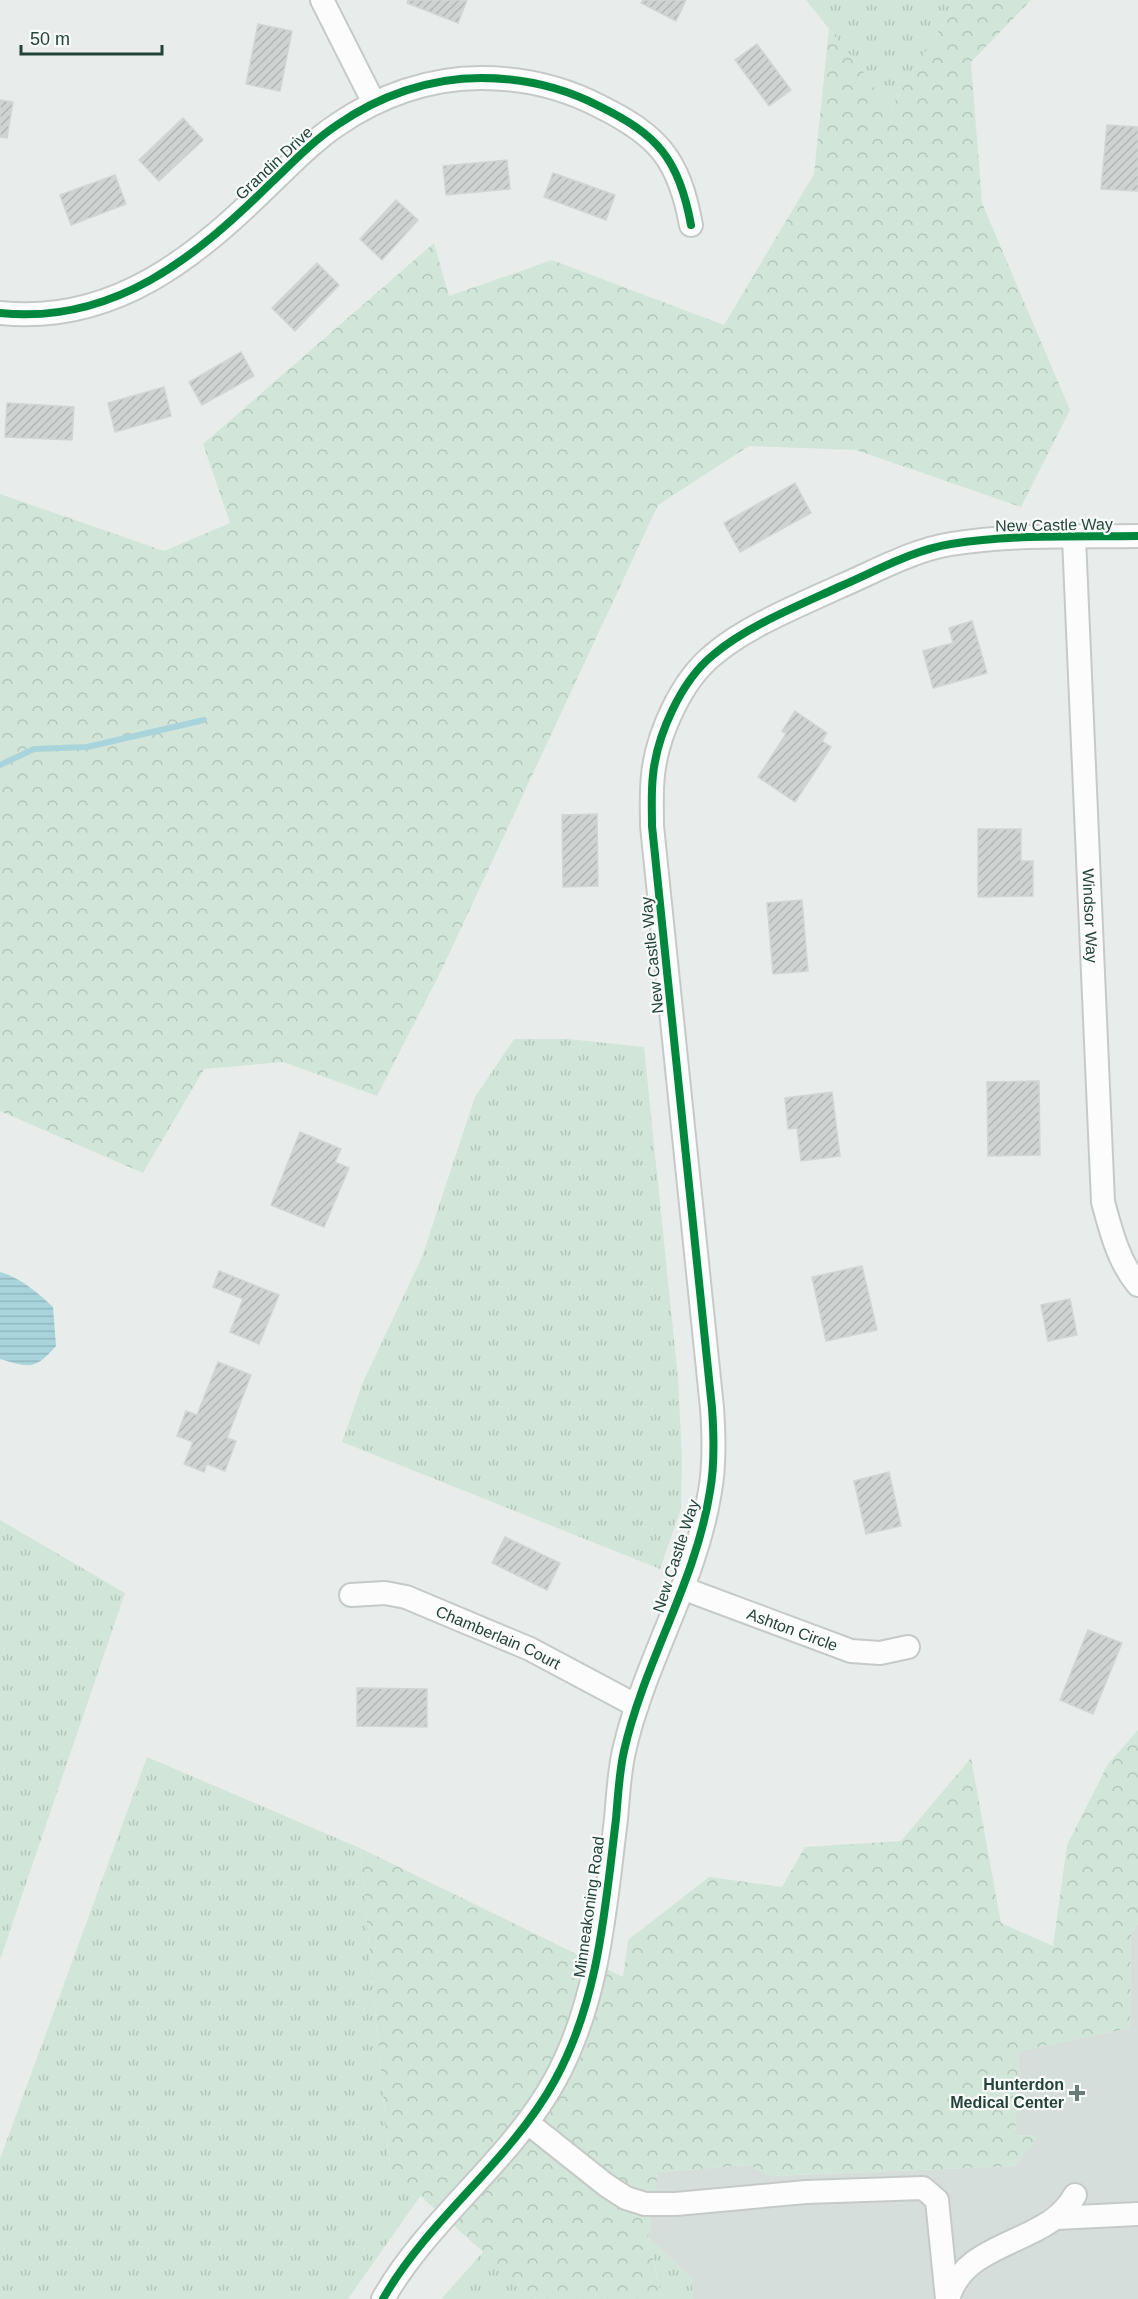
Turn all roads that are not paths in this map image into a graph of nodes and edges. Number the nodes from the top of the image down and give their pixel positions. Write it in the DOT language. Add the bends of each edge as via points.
graph roads {
  1 [pos="322,0"];
  2 [pos="374,103"];
  3 [pos="691,225"];
  4 [pos="0,313"];
  5 [pos="1138,536"];
  6 [pos="1074,538"];
  7 [pos="1138,1285"];
  8 [pos="682,1588"];
  9 [pos="351,1595"];
  10 [pos="908,1647"];
  11 [pos="637,1706"];
  12 [pos="528,2122"];
  13 [pos="1075,2195"];
  14 [pos="1138,2214"];
  15 [pos="1056,2218"];
  16 [pos="383,2299"];
  17 [pos="947,2299"];
  1 -- 2 [label="street"];
  2 -- 3 [label="street, Grandin Drive" via="411,88 468,78 523,79 593,102 632,124 661,147 686,196"];
  2 -- 4 [label="street, Grandin Drive" via="335,126 230,222 162,274 108,301 76,310"];
  5 -- 6 [label="street, New Castle Way"];
  6 -- 7 [label="street, Windsor Way" via="1103,1202 1114,1242"];
  6 -- 8 [label="street, New Castle Way" via="949,544 913,555 798,605 712,656 688,683 667,721 653,774 652,826 714,1444 704,1523"];
  8 -- 10 [label="street, Ashton Circle" via="851,1651 880,1653"];
  8 -- 11 [label="street, New Castle Way"];
  9 -- 11 [label="street, Chamberlain Court" via="385,1593 406,1597 530,1649"];
  11 -- 12 [label="street, Minneakoning Road" via="624,1753 591,1987 579,2028 555,2080"];
  12 -- 16 [label="street, Minneakoning Road" via="408,2261"];
  12 -- 17 [label="street" via="606,2185 645,2204 923,2188 937,2199"];
  13 -- 15 [label="street"];
  14 -- 15 [label="street"];
  15 -- 17 [label="street" via="967,2267 952,2283"];
}
